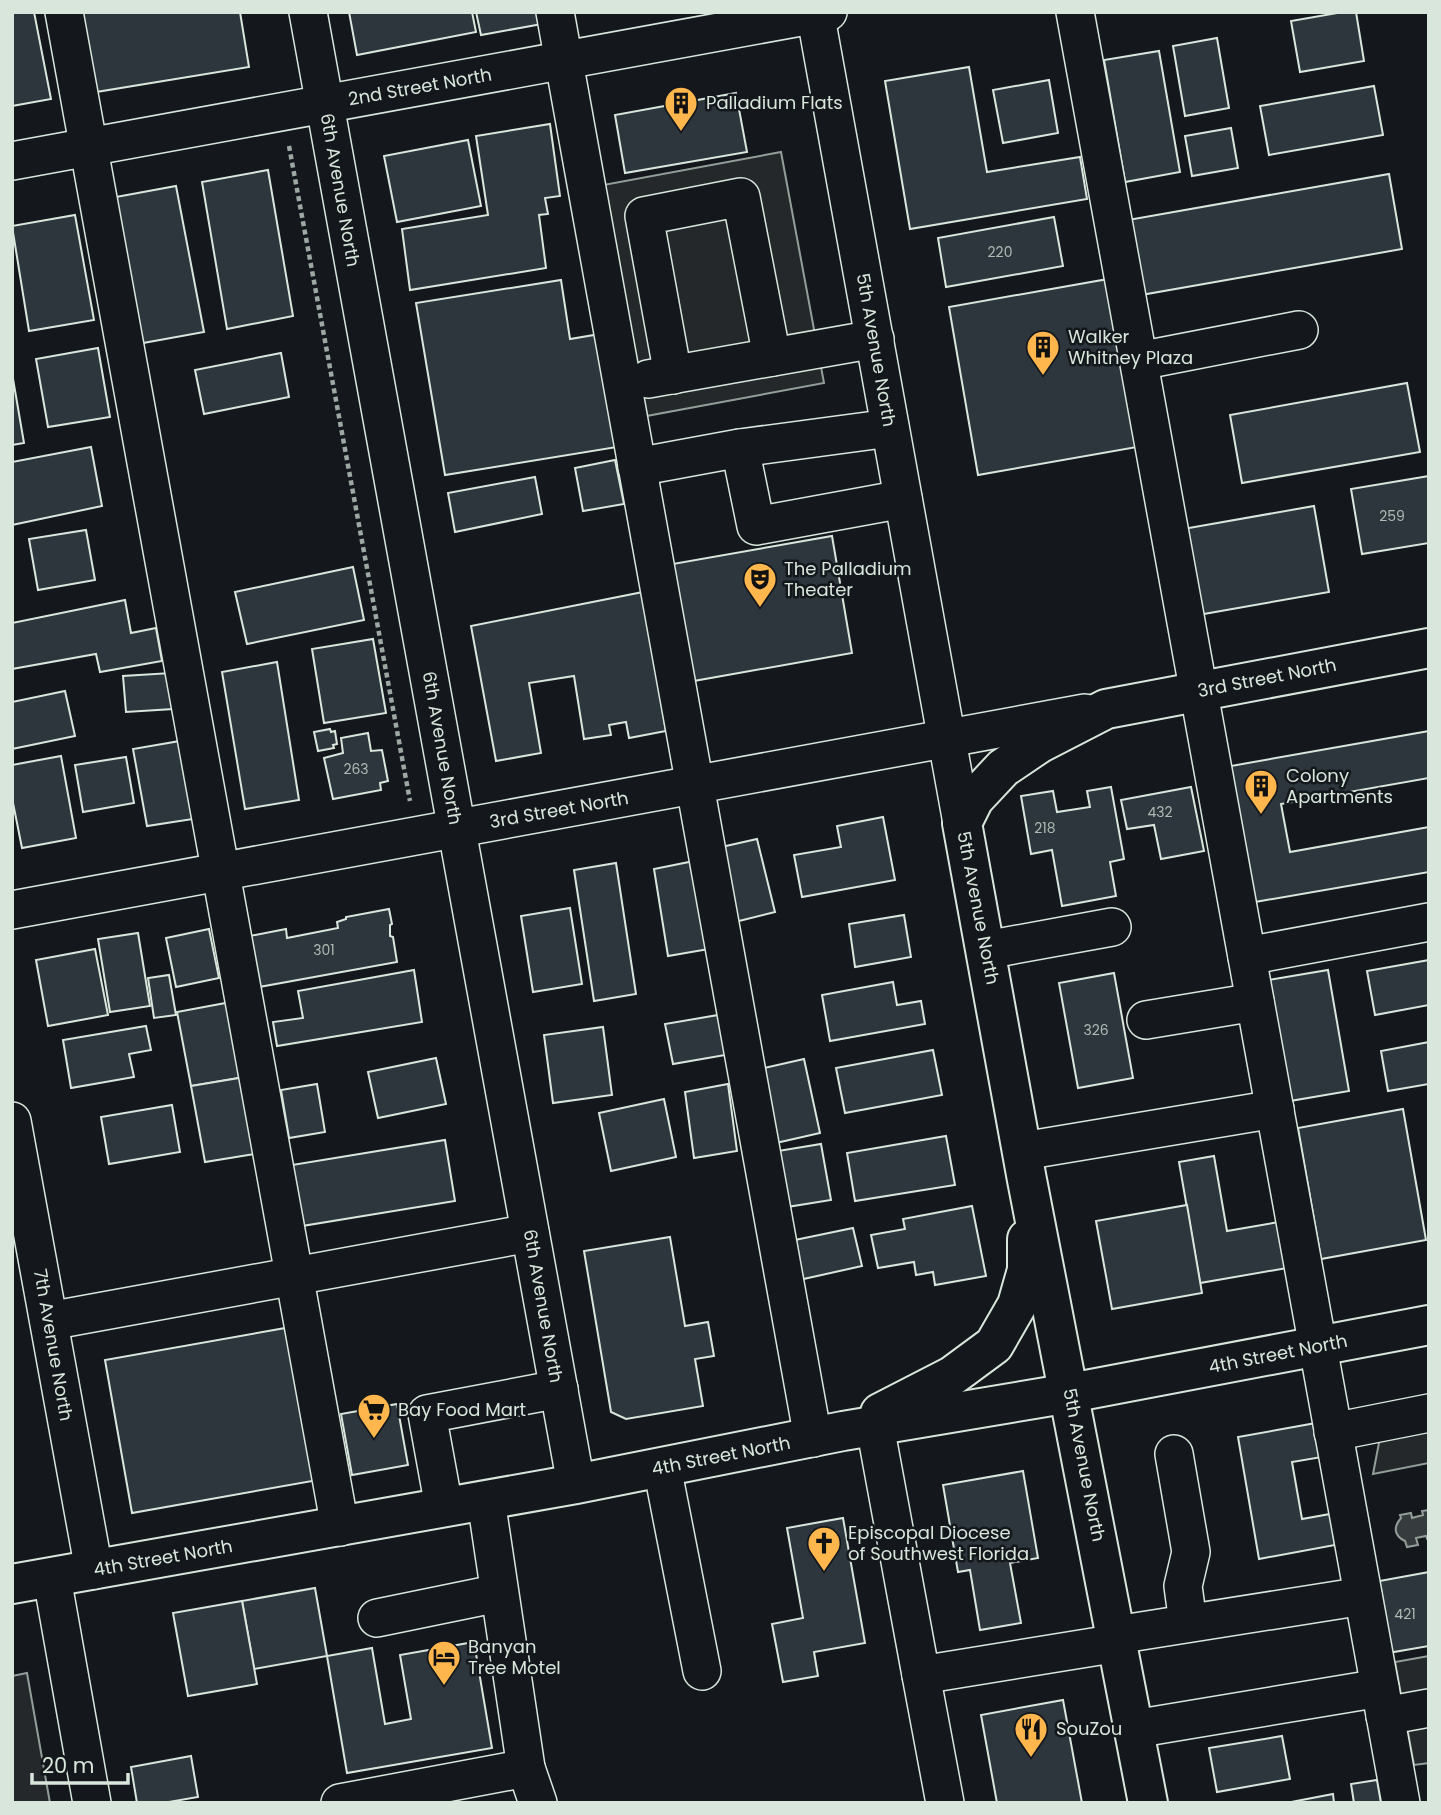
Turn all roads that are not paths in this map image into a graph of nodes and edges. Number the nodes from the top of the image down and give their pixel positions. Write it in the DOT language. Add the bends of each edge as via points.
graph roads {
  1 [pos="64,12"];
  2 [pos="308,12"];
  3 [pos="555,12"];
  4 [pos="1075,12"];
  5 [pos="819,13"];
  6 [pos="564,61"];
  7 [pos="324,104"];
  8 [pos="89,147"];
  9 [pos="12,161"];
  10 [pos="1299,330"];
  11 [pos="875,339"];
  12 [pos="772,357"];
  13 [pos="1139,361"];
  14 [pos="673,375"];
  15 [pos="622,384"];
  16 [pos="890,428"];
  17 [pos="740,448"];
  18 [pos="637,467"];
  19 [pos="903,499"];
  20 [pos="1429,648"];
  21 [pos="1199,691"];
  22 [pos="1106,709"];
  23 [pos="947,740"];
  24 [pos="695,786"];
  25 [pos="962,823"];
  26 [pos="457,829"];
  27 [pos="221,872"];
  28 [pos="12,910"];
  29 [pos="1429,922"];
  30 [pos="1112,927"];
  31 [pos="986,950"];
  32 [pos="1247,956"];
  33 [pos="1255,1002"];
  34 [pos="1146,1020"];
  35 [pos="1275,1109"];
  36 [pos="12,1121"];
  37 [pos="1025,1166"];
  38 [pos="530,1233"];
  39 [pos="295,1277"];
  40 [pos="49,1321"];
  41 [pos="1429,1325"];
  42 [pos="1318,1346"];
  43 [pos="559,1389"];
  44 [pos="1070,1393"];
  45 [pos="1429,1413"];
  46 [pos="844,1432"];
  47 [pos="1333,1432"];
  48 [pos="1174,1454"];
  49 [pos="662,1467"];
  50 [pos="576,1484"];
  51 [pos="486,1500"];
  52 [pos="444,1507"];
  53 [pos="340,1527"];
  54 [pos="94,1570"];
  55 [pos="52,1578"];
  56 [pos="12,1584"];
  57 [pos="499,1593"];
  58 [pos="1363,1596"];
  59 [pos="377,1618"];
  60 [pos="1188,1623"];
  61 [pos="1117,1639"];
  62 [pos="702,1671"];
  63 [pos="921,1675"];
  64 [pos="1383,1702"];
  65 [pos="1429,1708"];
  66 [pos="1134,1729"];
  67 [pos="526,1768"];
  68 [pos="92,1803"];
  69 [pos="340,1803"];
  70 [pos="538,1803"];
  71 [pos="944,1803"];
  72 [pos="1149,1803"];
  73 [pos="1401,1803"];
  1 -- 8 [label="street"];
  2 -- 7 [label="street, 6th Avenue North"];
  3 -- 6 [label="street"];
  4 -- 13 [label="street"];
  5 -- 6 [label="street, 2nd Street North"];
  5 -- 11 [label="street, 5th Avenue North"];
  6 -- 7 [label="street, 2nd Street North"];
  6 -- 15 [label="street"];
  7 -- 8 [label="street, 2nd Street North"];
  7 -- 26 [label="street, 6th Avenue North"];
  8 -- 9 [label="street, 2nd Street North"];
  8 -- 27 [label="street"];
  10 -- 13 [label="street"];
  11 -- 12 [label="street"];
  11 -- 16 [label="street, 5th Avenue North"];
  12 -- 14 [label="street"];
  12 -- 14 [label="street" via="741,197 645,216"];
  13 -- 21 [label="street"];
  14 -- 15 [label="street"];
  15 -- 18 [label="street"];
  16 -- 17 [label="street"];
  16 -- 19 [label="street, 5th Avenue North"];
  17 -- 18 [label="street"];
  17 -- 19 [label="street" via="756,526"];
  18 -- 24 [label="street"];
  19 -- 23 [label="street, 5th Avenue North"];
  20 -- 21 [label="main road, 3rd Street North"];
  21 -- 22 [label="main road, 3rd Street North"];
  21 -- 32 [label="street"];
  22 -- 23 [label="street, 3rd Street North"];
  22 -- 25 [label="main road, 3rd Street North" via="1003,768 974,799"];
  23 -- 24 [label="street, 3rd Street North"];
  23 -- 25 [label="street, 5th Avenue North"];
  24 -- 26 [label="street, 3rd Street North"];
  24 -- 46 [label="street"];
  25 -- 31 [label="main road, 5th Avenue North"];
  26 -- 27 [label="street, 3rd Street North"];
  26 -- 38 [label="street, 6th Avenue North"];
  27 -- 28 [label="street, 3rd Street North"];
  27 -- 39 [label="street"];
  29 -- 32 [label="street"];
  30 -- 31 [label="street"];
  31 -- 37 [label="main road, 5th Avenue North"];
  32 -- 33 [label="street"];
  33 -- 34 [label="street"];
  33 -- 35 [label="street"];
  35 -- 37 [label="street"];
  35 -- 42 [label="street"];
  36 -- 40 [label="street, 7th Avenue North"];
  37 -- 44 [label="main road, 5th Avenue North"];
  37 -- 46 [label="main road" via="1027,1270 1017,1305 994,1345 952,1376"];
  38 -- 39 [label="street"];
  38 -- 43 [label="street, 6th Avenue North"];
  39 -- 40 [label="street"];
  39 -- 53 [label="street"];
  40 -- 54 [label="street, 7th Avenue North"];
  41 -- 42 [label="main road, 4th Street North"];
  42 -- 44 [label="main road, 4th Street North"];
  42 -- 47 [label="street"];
  43 -- 50 [label="street, 6th Avenue North"];
  43 -- 52 [label="street" via="427,1414"];
  44 -- 46 [label="main road, 4th Street North"];
  44 -- 61 [label="main road, 5th Avenue North"];
  45 -- 47 [label="street"];
  46 -- 49 [label="main road, 4th Street North"];
  46 -- 63 [label="street"];
  47 -- 58 [label="street"];
  48 -- 60 [label="street" via="1191,1552 1183,1586"];
  49 -- 50 [label="main road, 4th Street North"];
  49 -- 62 [label="street"];
  50 -- 51 [label="main road, 4th Street North"];
  51 -- 52 [label="main road, 4th Street North"];
  51 -- 57 [label="street"];
  52 -- 53 [label="main road, 4th Street North"];
  53 -- 54 [label="main road, 4th Street North"];
  54 -- 55 [label="main road, 4th Street North"];
  55 -- 56 [label="main road, 4th Street North"];
  55 -- 68 [label="street"];
  57 -- 59 [label="street"];
  57 -- 67 [label="street"];
  58 -- 60 [label="street"];
  58 -- 64 [label="street"];
  60 -- 61 [label="street"];
  61 -- 63 [label="street"];
  61 -- 66 [label="main road, 5th Avenue North"];
  63 -- 71 [label="street"];
  64 -- 65 [label="street"];
  64 -- 66 [label="street"];
  64 -- 73 [label="street"];
  66 -- 72 [label="main road, 5th Avenue North"];
  67 -- 69 [label="street"];
  67 -- 70 [label="street"];
}
